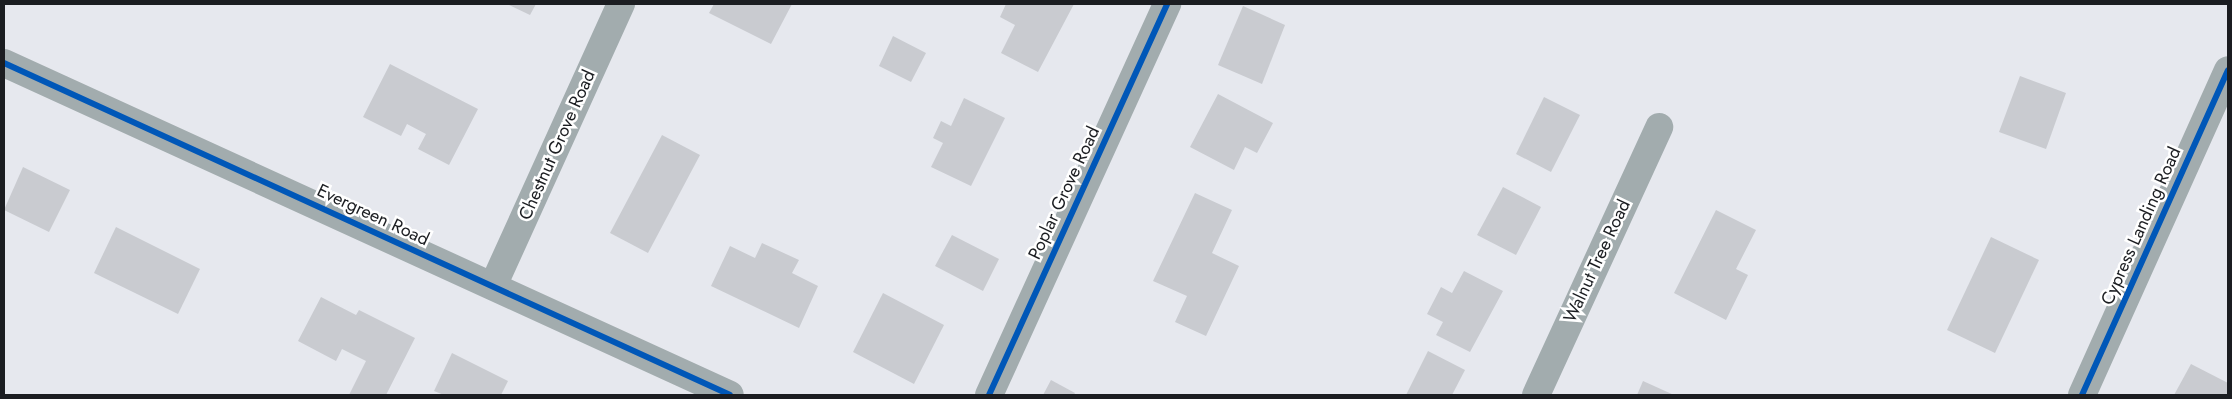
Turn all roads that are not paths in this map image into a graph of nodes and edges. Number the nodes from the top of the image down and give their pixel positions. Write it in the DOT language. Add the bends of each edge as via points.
graph roads {
  1 [pos="621,4"];
  2 [pos="1167,4"];
  3 [pos="4,63"];
  4 [pos="2228,70"];
  5 [pos="1659,127"];
  6 [pos="493,286"];
  7 [pos="730,395"];
  8 [pos="989,395"];
  9 [pos="1536,395"];
  10 [pos="2082,395"];
  1 -- 6 [label="street, Chestnut Grove Road"];
  2 -- 8 [label="street, Poplar Grove Road"];
  3 -- 6 [label="street, Evergreen Road"];
  4 -- 10 [label="street, Cypress Landing Road"];
  5 -- 9 [label="street, Walnut Tree Road"];
  6 -- 7 [label="street, Evergreen Road"];
}
